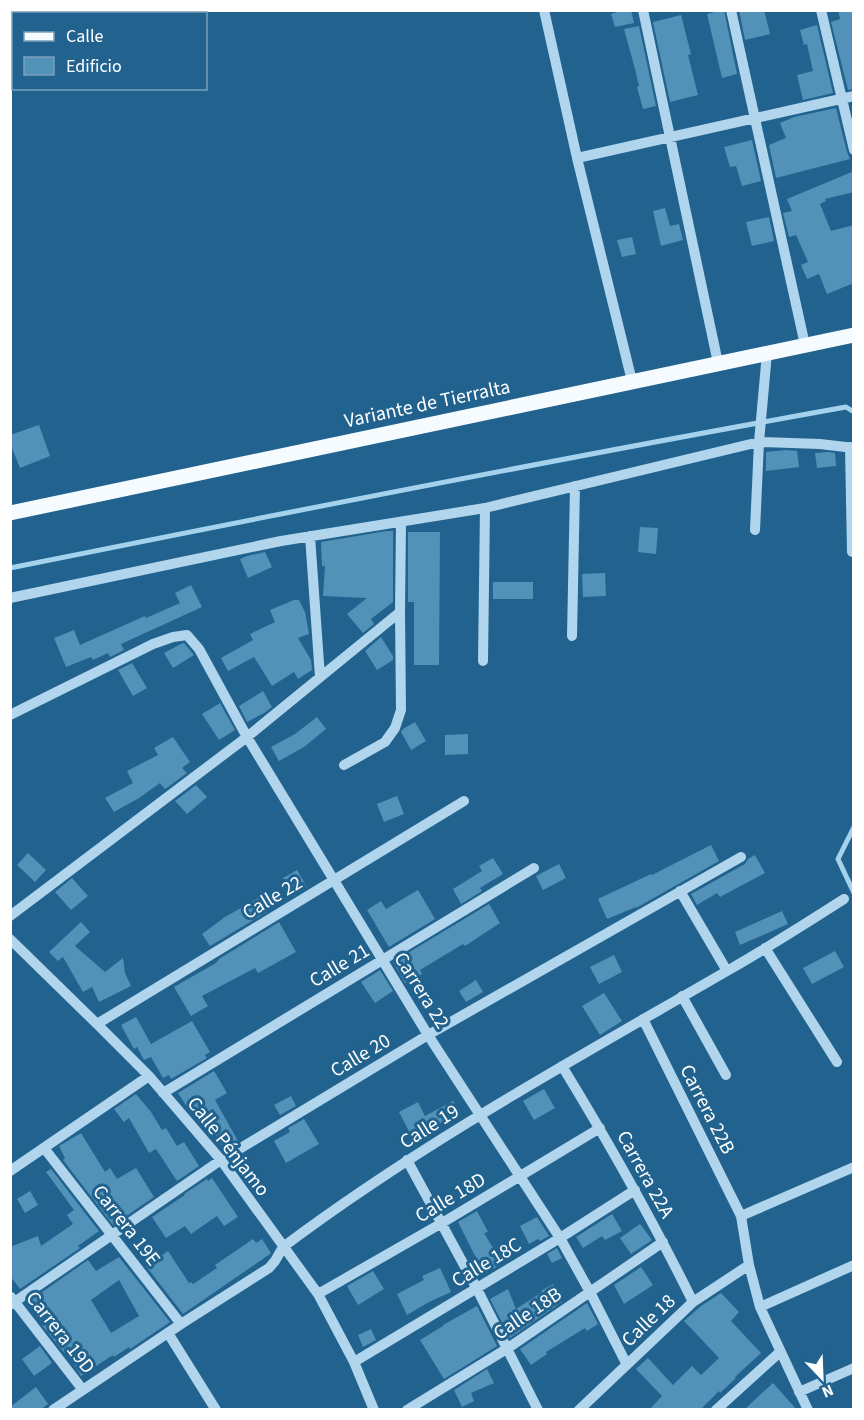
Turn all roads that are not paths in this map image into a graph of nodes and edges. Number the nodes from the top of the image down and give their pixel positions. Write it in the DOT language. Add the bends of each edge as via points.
graph roads {
  1 [pos="544,10"];
  2 [pos="644,10"];
  3 [pos="731,10"];
  4 [pos="821,10"];
  5 [pos="854,96"];
  6 [pos="842,99"];
  7 [pos="755,118"];
  8 [pos="670,137"];
  9 [pos="854,150"];
  10 [pos="577,158"];
  11 [pos="854,335"];
  12 [pos="805,345"];
  13 [pos="767,353"];
  14 [pos="718,363"];
  15 [pos="632,381"];
  16 [pos="759,442"];
  17 [pos="852,448"];
  18 [pos="575,486"];
  19 [pos="485,508"];
  20 [pos="10,513"];
  21 [pos="401,522"];
  22 [pos="755,530"];
  23 [pos="310,536"];
  24 [pos="852,552"];
  25 [pos="10,598"];
  26 [pos="400,612"];
  27 [pos="573,636"];
  28 [pos="483,661"];
  29 [pos="320,677"];
  30 [pos="10,715"];
  31 [pos="247,738"];
  32 [pos="344,765"];
  33 [pos="464,801"];
  34 [pos="741,857"];
  35 [pos="534,868"];
  36 [pos="334,880"];
  37 [pos="680,891"];
  38 [pos="844,899"];
  39 [pos="10,916"];
  40 [pos="10,939"];
  41 [pos="765,948"];
  42 [pos="383,960"];
  43 [pos="727,971"];
  44 [pos="682,996"];
  45 [pos="643,1019"];
  46 [pos="97,1023"];
  47 [pos="428,1035"];
  48 [pos="837,1062"];
  49 [pos="562,1066"];
  50 [pos="726,1075"];
  51 [pos="148,1076"];
  52 [pos="163,1093"];
  53 [pos="481,1114"];
  54 [pos="600,1128"];
  55 [pos="44,1148"];
  56 [pos="220,1160"];
  57 [pos="407,1160"];
  58 [pos="854,1167"];
  59 [pos="10,1171"];
  60 [pos="520,1176"];
  61 [pos="635,1190"];
  62 [pos="741,1216"];
  63 [pos="442,1223"];
  64 [pos="112,1235"];
  65 [pos="560,1238"];
  66 [pos="663,1242"];
  67 [pos="283,1246"];
  68 [pos="749,1265"];
  69 [pos="854,1265"];
  70 [pos="477,1288"];
  71 [pos="590,1292"];
  72 [pos="318,1294"];
  73 [pos="12,1301"];
  74 [pos="693,1302"];
  75 [pos="760,1307"];
  76 [pos="181,1324"];
  77 [pos="168,1333"];
  78 [pos="508,1348"];
  79 [pos="780,1352"];
  80 [pos="354,1362"];
  81 [pos="627,1365"];
  82 [pos="854,1368"];
  83 [pos="83,1390"];
  84 [pos="799,1392"];
  85 [pos="53,1410"];
  86 [pos="216,1410"];
  87 [pos="374,1410"];
  88 [pos="407,1410"];
  89 [pos="538,1410"];
  90 [pos="579,1410"];
  91 [pos="716,1410"];
  92 [pos="808,1410"];
  1 -- 10 [label="street"];
  2 -- 8 [label="street"];
  3 -- 7 [label="street"];
  4 -- 6 [label="street"];
  5 -- 6 [label="street"];
  6 -- 7 [label="street"];
  6 -- 9 [label="street"];
  7 -- 8 [label="street"];
  7 -- 12 [label="street"];
  8 -- 10 [label="street"];
  8 -- 14 [label="street"];
  10 -- 15 [label="street"];
  11 -- 12 [label="main road, Variante de Tierralta"];
  12 -- 13 [label="main road, Variante de Tierralta"];
  13 -- 14 [label="main road, Variante de Tierralta"];
  13 -- 16 [label="street"];
  14 -- 15 [label="main road, Variante de Tierralta"];
  15 -- 20 [label="main road, Variante de Tierralta"];
  16 -- 17 [label="street"];
  16 -- 18 [label="street"];
  16 -- 22 [label="street"];
  17 -- 24 [label="street"];
  18 -- 19 [label="street"];
  18 -- 27 [label="street"];
  19 -- 21 [label="street"];
  19 -- 28 [label="street"];
  21 -- 23 [label="street"];
  21 -- 26 [label="street"];
  23 -- 25 [label="street"];
  23 -- 29 [label="street"];
  26 -- 29 [label="street"];
  26 -- 32 [label="street" via="401,710 395,728 385,742"];
  29 -- 31 [label="street"];
  30 -- 31 [label="street, Carrera 22" via="153,644 186,635 199,649"];
  31 -- 36 [label="street, Carrera 22"];
  31 -- 39 [label="street"];
  33 -- 36 [label="street, Calle 22"];
  34 -- 37 [label="street, Calle 20"];
  35 -- 42 [label="street, Calle 21"];
  36 -- 42 [label="street, Carrera 22"];
  36 -- 46 [label="street, Calle 22"];
  37 -- 43 [label="street"];
  37 -- 47 [label="street, Calle 20"];
  38 -- 41 [label="street, Calle 19"];
  40 -- 46 [label="street, Calle Pénjamo"];
  41 -- 43 [label="street, Calle 19"];
  41 -- 48 [label="street"];
  42 -- 47 [label="street, Carrera 22"];
  42 -- 52 [label="street, Calle 21"];
  43 -- 44 [label="street, Calle 19"];
  44 -- 45 [label="street, Calle 19"];
  44 -- 50 [label="street"];
  45 -- 49 [label="street, Calle 19"];
  45 -- 62 [label="street, Carrera 22B"];
  46 -- 51 [label="street, Calle Pénjamo"];
  47 -- 53 [label="street, Carrera 22"];
  47 -- 56 [label="street, Calle 20"];
  49 -- 53 [label="street, Calle 19"];
  49 -- 54 [label="street, Carrera 22A"];
  51 -- 52 [label="street, Calle Pénjamo"];
  51 -- 55 [label="street"];
  52 -- 56 [label="street, Calle Pénjamo"];
  53 -- 57 [label="street, Calle 19"];
  53 -- 60 [label="street, Carrera 22"];
  54 -- 60 [label="street, Calle 18D"];
  54 -- 61 [label="street, Carrera 22A"];
  55 -- 59 [label="street"];
  55 -- 64 [label="street, Carrera 19E"];
  56 -- 64 [label="street, Calle 20"];
  56 -- 67 [label="street, Calle Pénjamo"];
  57 -- 63 [label="street"];
  57 -- 67 [label="street, Calle 19"];
  58 -- 62 [label="street"];
  60 -- 63 [label="street, Calle 18D"];
  60 -- 65 [label="street, Carrera 22"];
  61 -- 65 [label="street, Calle 18C"];
  61 -- 66 [label="street, Carrera 22A"];
  62 -- 68 [label="street, Carrera 22B"];
  63 -- 70 [label="street"];
  63 -- 72 [label="street, Calle 18D"];
  64 -- 73 [label="street, Calle 20"];
  64 -- 76 [label="street, Carrera 19E"];
  65 -- 70 [label="street, Calle 18C"];
  65 -- 71 [label="street, Carrera 22"];
  66 -- 71 [label="street, Calle 18B"];
  66 -- 74 [label="street, Carrera 22A"];
  67 -- 72 [label="street, Calle Pénjamo"];
  67 -- 76 [label="street, Calle 19" via="269,1268"];
  68 -- 74 [label="street, Calle 18"];
  68 -- 75 [label="street, Carrera 22B"];
  69 -- 75 [label="street"];
  70 -- 78 [label="street"];
  70 -- 80 [label="street, Calle 18C"];
  71 -- 78 [label="street, Calle 18B"];
  71 -- 81 [label="street, Carrera 22"];
  72 -- 80 [label="street, Calle Pénjamo"];
  73 -- 83 [label="street, Carrera 19D"];
  74 -- 81 [label="street, Calle 18"];
  75 -- 79 [label="street, Carrera 22B"];
  76 -- 77 [label="street, Calle 19"];
  77 -- 83 [label="street, Calle 19"];
  77 -- 86 [label="street"];
  78 -- 88 [label="street, Calle 18B"];
  78 -- 89 [label="street"];
  79 -- 84 [label="street, Carrera 22B"];
  79 -- 91 [label="street"];
  80 -- 87 [label="street, Calle Pénjamo"];
  81 -- 90 [label="street, Calle 18"];
  82 -- 84 [label="street"];
  83 -- 85 [label="street, Calle 19"];
  84 -- 92 [label="street, Carrera 22B"];
}
